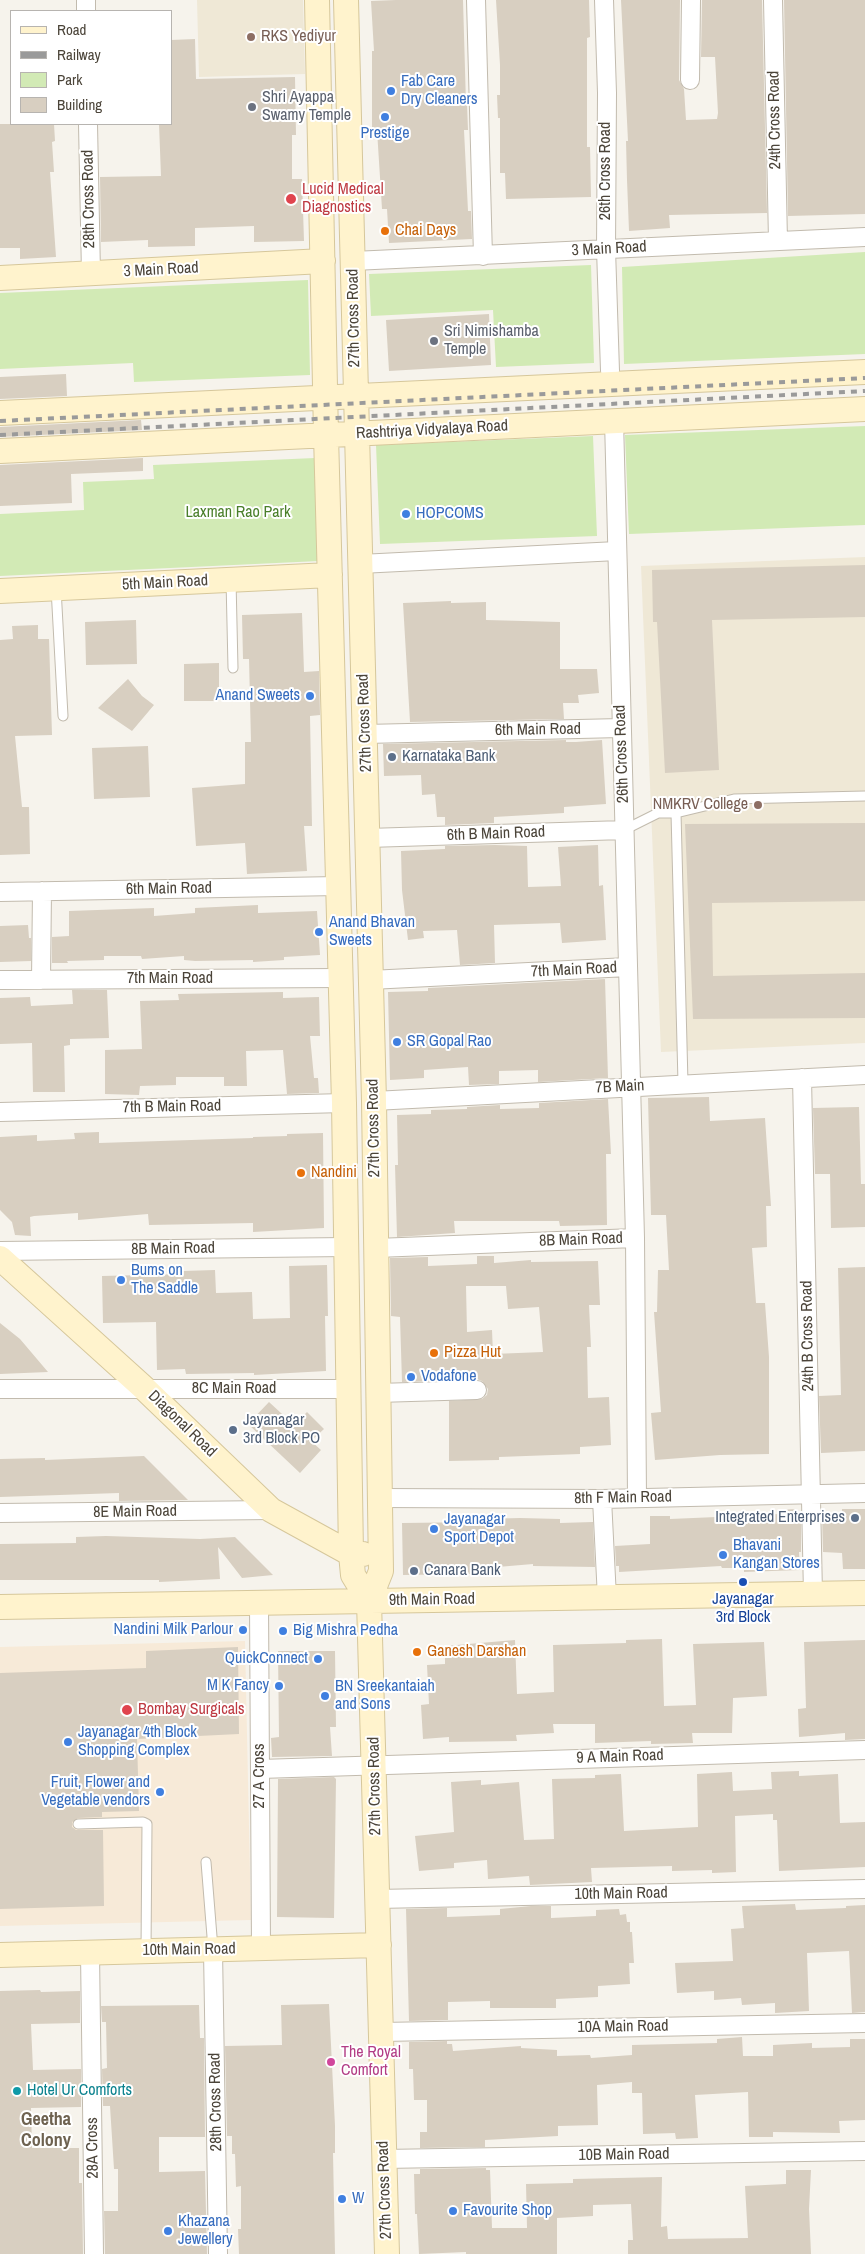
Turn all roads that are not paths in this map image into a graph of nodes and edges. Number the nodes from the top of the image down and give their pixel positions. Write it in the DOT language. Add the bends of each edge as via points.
graph roads {
  1 [pos="317,0"];
  2 [pos="346,0"];
  3 [pos="476,0"];
  4 [pos="604,0"];
  5 [pos="691,0"];
  6 [pos="772,0"];
  7 [pos="690,80"];
  8 [pos="88,125"];
  9 [pos="865,237"];
  10 [pos="778,241"];
  11 [pos="606,249"];
  12 [pos="483,256"];
  13 [pos="323,261"];
  14 [pos="353,261"];
  15 [pos="91,274"];
  16 [pos="0,278"];
  17 [pos="610,371"];
  18 [pos="865,372"];
  19 [pos="357,396"];
  20 [pos="326,398"];
  21 [pos="865,409"];
  22 [pos="0,413"];
  23 [pos="614,420"];
  24 [pos="357,434"];
  25 [pos="326,435"];
  26 [pos="0,451"];
  27 [pos="617,551"];
  28 [pos="360,564"];
  29 [pos="330,576"];
  30 [pos="231,580"];
  31 [pos="56,588"];
  32 [pos="0,591"];
  33 [pos="233,668"];
  34 [pos="63,716"];
  35 [pos="621,728"];
  36 [pos="366,734"];
  37 [pos="865,796"];
  38 [pos="676,813"];
  39 [pos="624,830"];
  40 [pos="368,838"];
  41 [pos="338,886"];
  42 [pos="42,891"];
  43 [pos="0,892"];
  44 [pos="628,967"];
  45 [pos="339,978"];
  46 [pos="0,980"];
  47 [pos="41,980"];
  48 [pos="370,980"];
  49 [pos="865,1075"];
  50 [pos="802,1078"];
  51 [pos="684,1084"];
  52 [pos="631,1087"];
  53 [pos="374,1101"];
  54 [pos="344,1103"];
  55 [pos="0,1112"];
  56 [pos="635,1238"];
  57 [pos="346,1247"];
  58 [pos="376,1248"];
  59 [pos="0,1250"];
  60 [pos="0,1258"];
  61 [pos="145,1388"];
  62 [pos="0,1389"];
  63 [pos="348,1389"];
  64 [pos="477,1390"];
  65 [pos="378,1393"];
  66 [pos="865,1493"];
  67 [pos="811,1494"];
  68 [pos="381,1498"];
  69 [pos="637,1498"];
  70 [pos="602,1499"];
  71 [pos="271,1510"];
  72 [pos="0,1513"];
  73 [pos="351,1554"];
  74 [pos="381,1554"];
  75 [pos="865,1593"];
  76 [pos="813,1594"];
  77 [pos="607,1598"];
  78 [pos="369,1601"];
  79 [pos="259,1603"];
  80 [pos="0,1607"];
  81 [pos="865,1750"];
  82 [pos="374,1765"];
  83 [pos="260,1769"];
  84 [pos="78,1824"];
  85 [pos="206,1862"];
  86 [pos="865,1889"];
  87 [pos="377,1900"];
  88 [pos="378,1945"];
  89 [pos="261,1948"];
  90 [pos="213,1950"];
  91 [pos="146,1952"];
  92 [pos="90,1953"];
  93 [pos="0,1955"];
  94 [pos="865,2023"];
  95 [pos="381,2032"];
  96 [pos="865,2151"];
  97 [pos="383,2160"];
  98 [pos="94,2254"];
  99 [pos="218,2254"];
  100 [pos="387,2254"];
  1 -- 13 [label="street, 27th Cross Road"];
  2 -- 14 [label="street, 27th Cross Road"];
  3 -- 12 [label="street"];
  4 -- 11 [label="street, 26th Cross Road"];
  5 -- 7 [label="street"];
  6 -- 10 [label="street, 24th Cross Road"];
  8 -- 15 [label="street, 28th Cross Road"];
  9 -- 10 [label="street, 3 Main Road"];
  10 -- 11 [label="street, 3 Main Road"];
  11 -- 12 [label="street, 3 Main Road"];
  11 -- 17 [label="street, 26th Cross Road"];
  12 -- 14 [label="street, 3 Main Road"];
  13 -- 15 [label="street, 3 Main Road"];
  13 -- 20 [label="street, 27th Cross Road"];
  14 -- 19 [label="street, 27th Cross Road"];
  15 -- 16 [label="street, 3 Main Road"];
  18 -- 19 [label="street"];
  19 -- 20 [label="street"];
  19 -- 24 [label="street, 27th Cross Road"];
  20 -- 22 [label="street"];
  20 -- 25 [label="street, 27th Cross Road"];
  21 -- 23 [label="street, Rashtriya Vidyalaya Road"];
  23 -- 24 [label="street, Rashtriya Vidyalaya Road"];
  23 -- 27 [label="street, 26th Cross Road"];
  24 -- 25 [label="street, Rashtriya Vidyalaya Road"];
  24 -- 28 [label="street, 27th Cross Road"];
  25 -- 26 [label="street, Rashtriya Vidyalaya Road"];
  25 -- 29 [label="street, 27th Cross Road"];
  27 -- 28 [label="street"];
  27 -- 35 [label="street, 26th Cross Road"];
  28 -- 36 [label="street, 27th Cross Road"];
  29 -- 30 [label="street, 5th Main Road"];
  29 -- 41 [label="street, 27th Cross Road"];
  30 -- 31 [label="street, 5th Main Road"];
  30 -- 33 [label="lane"];
  31 -- 32 [label="street, 5th Main Road"];
  31 -- 34 [label="lane"];
  35 -- 36 [label="street, 6th Main Road"];
  35 -- 39 [label="street, 26th Cross Road"];
  36 -- 40 [label="street, 27th Cross Road"];
  37 -- 38 [label="lane" via="734,799"];
  38 -- 39 [label="lane" via="658,813"];
  38 -- 51 [label="lane"];
  39 -- 40 [label="street, 6th B Main Road"];
  39 -- 44 [label="street, 26th Cross Road"];
  40 -- 48 [label="street, 27th Cross Road"];
  41 -- 42 [label="street, 6th Main Road"];
  41 -- 45 [label="street, 27th Cross Road"];
  42 -- 43 [label="street, 6th Main Road"];
  42 -- 47 [label="street"];
  44 -- 48 [label="street, 7th Main Road"];
  44 -- 52 [label="street, 26th Cross Road"];
  45 -- 47 [label="street, 7th Main Road"];
  45 -- 54 [label="street, 27th Cross Road"];
  46 -- 47 [label="street, 7th Main Road"];
  48 -- 53 [label="street, 27th Cross Road"];
  49 -- 50 [label="street, 7B Main"];
  50 -- 51 [label="street, 7B Main"];
  50 -- 67 [label="street, 24th B Cross Road"];
  51 -- 52 [label="street, 7B Main"];
  52 -- 53 [label="street, 7B Main"];
  52 -- 56 [label="street, 26th Cross Road"];
  53 -- 58 [label="street, 27th Cross Road"];
  54 -- 55 [label="street, 7th B Main Road"];
  54 -- 57 [label="street, 27th Cross Road"];
  56 -- 58 [label="street, 8B Main Road"];
  56 -- 69 [label="street, 26th Cross Road"];
  57 -- 59 [label="street, 8B Main Road"];
  57 -- 63 [label="street, 27th Cross Road"];
  58 -- 65 [label="street, 27th Cross Road"];
  60 -- 61 [label="street, Diagonal Road"];
  61 -- 62 [label="street, 8C Main Road"];
  61 -- 63 [label="street, 8C Main Road"];
  61 -- 71 [label="street, Diagonal Road"];
  63 -- 73 [label="street, 27th Cross Road"];
  64 -- 65 [label="street"];
  65 -- 68 [label="street, 27th Cross Road"];
  66 -- 67 [label="street, 8th F Main Road"];
  67 -- 69 [label="street, 8th F Main Road"];
  67 -- 76 [label="street, 24th B Cross Road"];
  68 -- 70 [label="street, 8th F Main Road"];
  68 -- 74 [label="street, 27th Cross Road"];
  69 -- 70 [label="street, 8th F Main Road"];
  70 -- 77 [label="street"];
  71 -- 72 [label="street, 8E Main Road"];
  71 -- 73 [label="street, Diagonal Road"];
  73 -- 74 [label="street, Diagonal Road"];
  73 -- 78 [label="street, 27th Cross Road" via="353,1575"];
  74 -- 78 [label="street, 27th Cross Road" via="381,1571"];
  75 -- 76 [label="street, 9th Main Road"];
  76 -- 77 [label="street, 9th Main Road"];
  77 -- 78 [label="street, 9th Main Road"];
  78 -- 79 [label="street, 9th Main Road"];
  78 -- 82 [label="street, 27th Cross Road"];
  79 -- 80 [label="street, 9th Main Road"];
  79 -- 83 [label="street, 27 A Cross"];
  81 -- 82 [label="street, 9 A Main Road"];
  82 -- 83 [label="street, 9 A Main Road"];
  82 -- 87 [label="street, 27th Cross Road"];
  83 -- 89 [label="street, 27 A Cross"];
  84 -- 91 [label="lane" via="147,1824"];
  85 -- 90 [label="lane"];
  86 -- 87 [label="street, 10th Main Road"];
  87 -- 88 [label="street, 27th Cross Road"];
  88 -- 89 [label="street, 10th Main Road"];
  88 -- 95 [label="street, 27th Cross Road"];
  89 -- 90 [label="street, 10th Main Road"];
  90 -- 91 [label="street, 10th Main Road"];
  90 -- 99 [label="street, 28th Cross Road"];
  91 -- 92 [label="street, 10th Main Road"];
  92 -- 93 [label="street, 10th Main Road"];
  92 -- 98 [label="street, 28A Cross"];
  94 -- 95 [label="street, 10A Main Road"];
  95 -- 97 [label="street, 27th Cross Road"];
  96 -- 97 [label="street, 10B Main Road"];
  97 -- 100 [label="street, 27th Cross Road"];
}
